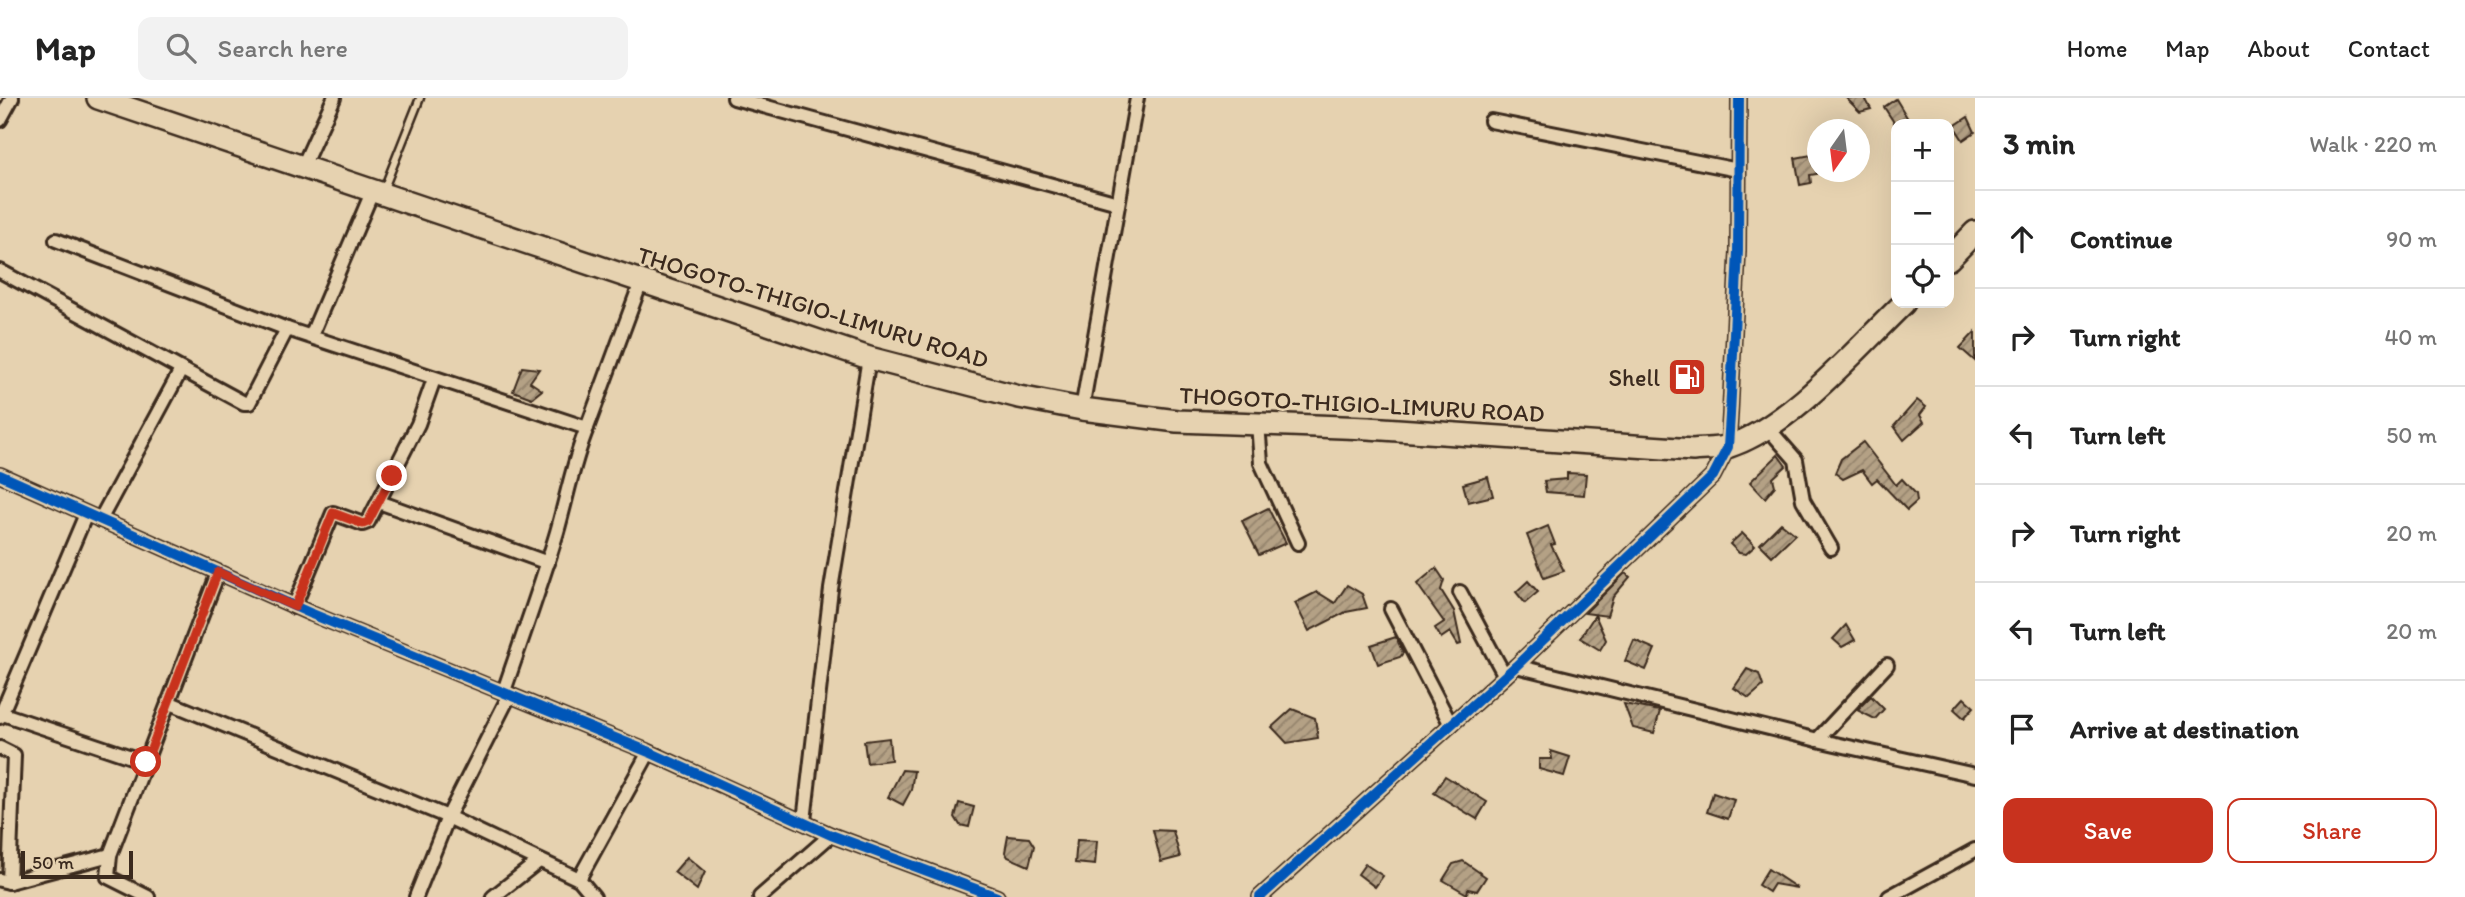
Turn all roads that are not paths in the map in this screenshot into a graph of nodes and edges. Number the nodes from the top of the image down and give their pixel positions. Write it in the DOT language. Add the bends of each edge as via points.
graph roads {
  1 [pos="12,98"];
  2 [pos="98,98"];
  3 [pos="334,98"];
  4 [pos="420,98"];
  5 [pos="734,98"];
  6 [pos="1137,98"];
  7 [pos="1739,98"];
  8 [pos="0,120"];
  9 [pos="1491,121"];
  10 [pos="303,166"];
  11 [pos="1738,170"];
  12 [pos="378,191"];
  13 [pos="1118,203"];
  14 [pos="1975,232"];
  15 [pos="56,240"];
  16 [pos="1954,254"];
  17 [pos="0,271"];
  18 [pos="640,282"];
  19 [pos="1900,308"];
  20 [pos="287,329"];
  21 [pos="311,336"];
  22 [pos="869,358"];
  23 [pos="181,370"];
  24 [pos="434,379"];
  25 [pos="1083,409"];
  26 [pos="1258,423"];
  27 [pos="1767,427"];
  28 [pos="587,428"];
  29 [pos="1728,447"];
  30 [pos="0,475"];
  31 [pos="379,502"];
  32 [pos="86,514"];
  33 [pos="100,520"];
  34 [pos="1298,543"];
  35 [pos="1830,548"];
  36 [pos="548,563"];
  37 [pos="218,572"];
  38 [pos="1460,592"];
  39 [pos="295,607"];
  40 [pos="1391,609"];
  41 [pos="1887,665"];
  42 [pos="1516,666"];
  43 [pos="1505,676"];
  44 [pos="507,692"];
  45 [pos="168,702"];
  46 [pos="0,714"];
  47 [pos="1451,724"];
  48 [pos="1817,740"];
  49 [pos="0,748"];
  50 [pos="649,752"];
  51 [pos="146,762"];
  52 [pos="1975,775"];
  53 [pos="448,817"];
  54 [pos="804,821"];
  55 [pos="831,835"];
  56 [pos="1975,850"];
  57 [pos="110,855"];
  58 [pos="539,861"];
  59 [pos="579,879"];
  60 [pos="4,881"];
  61 [pos="1265,893"];
  62 [pos="148,897"];
  63 [pos="416,897"];
  64 [pos="493,897"];
  65 [pos="594,897"];
  66 [pos="760,897"];
  67 [pos="997,897"];
  68 [pos="1280,897"];
  69 [pos="1889,897"];
  1 -- 8 [label="street"];
  2 -- 10 [label="highway, THOGOTO-THIGIO-LIMURU ROAD"];
  3 -- 10 [label="street"];
  4 -- 12 [label="lane"];
  5 -- 13 [label="street"];
  6 -- 13 [label="street"];
  7 -- 11 [label="street"];
  9 -- 11 [label="street"];
  10 -- 12 [label="highway, THOGOTO-THIGIO-LIMURU ROAD"];
  11 -- 29 [label="street"];
  12 -- 18 [label="highway, THOGOTO-THIGIO-LIMURU ROAD"];
  12 -- 21 [label="street"];
  13 -- 25 [label="street"];
  14 -- 16 [label="highway"];
  15 -- 20 [label="street"];
  17 -- 23 [label="street"];
  18 -- 22 [label="highway, THOGOTO-THIGIO-LIMURU ROAD"];
  18 -- 28 [label="street"];
  19 -- 27 [label="highway, THOGOTO-THIGIO-LIMURU ROAD"];
  20 -- 21 [label="street"];
  20 -- 23 [label="street" via="249,402"];
  21 -- 24 [label="street"];
  22 -- 25 [label="highway, THOGOTO-THIGIO-LIMURU ROAD"];
  22 -- 54 [label="street" via="831,589"];
  23 -- 33 [label="street"];
  24 -- 28 [label="street"];
  24 -- 31 [label="street" via="418,424"];
  25 -- 26 [label="highway, THOGOTO-THIGIO-LIMURU ROAD" via="1177,421"];
  26 -- 29 [label="highway, THOGOTO-THIGIO-LIMURU ROAD" via="1693,450"];
  26 -- 34 [label="street" via="1261,463"];
  27 -- 29 [label="highway, THOGOTO-THIGIO-LIMURU ROAD"];
  27 -- 35 [label="street" via="1796,460 1803,500"];
  28 -- 36 [label="street" via="573,462"];
  29 -- 42 [label="street" via="1713,476"];
  30 -- 32 [label="street"];
  31 -- 36 [label="street"];
  31 -- 39 [label="street" via="365,524 333,513"];
  32 -- 33 [label="street"];
  32 -- 46 [label="street"];
  33 -- 37 [label="street"];
  36 -- 44 [label="street"];
  37 -- 39 [label="street"];
  37 -- 45 [label="street"];
  38 -- 43 [label="street"];
  39 -- 44 [label="street"];
  40 -- 47 [label="street"];
  41 -- 48 [label="street"];
  42 -- 43 [label="street"];
  42 -- 48 [label="street"];
  43 -- 47 [label="street"];
  44 -- 50 [label="street"];
  44 -- 53 [label="street"];
  45 -- 51 [label="street"];
  45 -- 53 [label="street"];
  46 -- 51 [label="street"];
  47 -- 61 [label="street"];
  48 -- 52 [label="street"];
  49 -- 60 [label="street" via="14,755"];
  50 -- 54 [label="street"];
  50 -- 59 [label="street"];
  51 -- 57 [label="street"];
  53 -- 58 [label="street"];
  53 -- 63 [label="street"];
  54 -- 55 [label="street"];
  55 -- 66 [label="street"];
  55 -- 67 [label="street"];
  56 -- 69 [label="street"];
  57 -- 60 [label="street"];
  57 -- 62 [label="street" via="108,877"];
  58 -- 59 [label="street"];
  58 -- 64 [label="street"];
  59 -- 65 [label="street"];
  61 -- 68 [label="street"];
}
